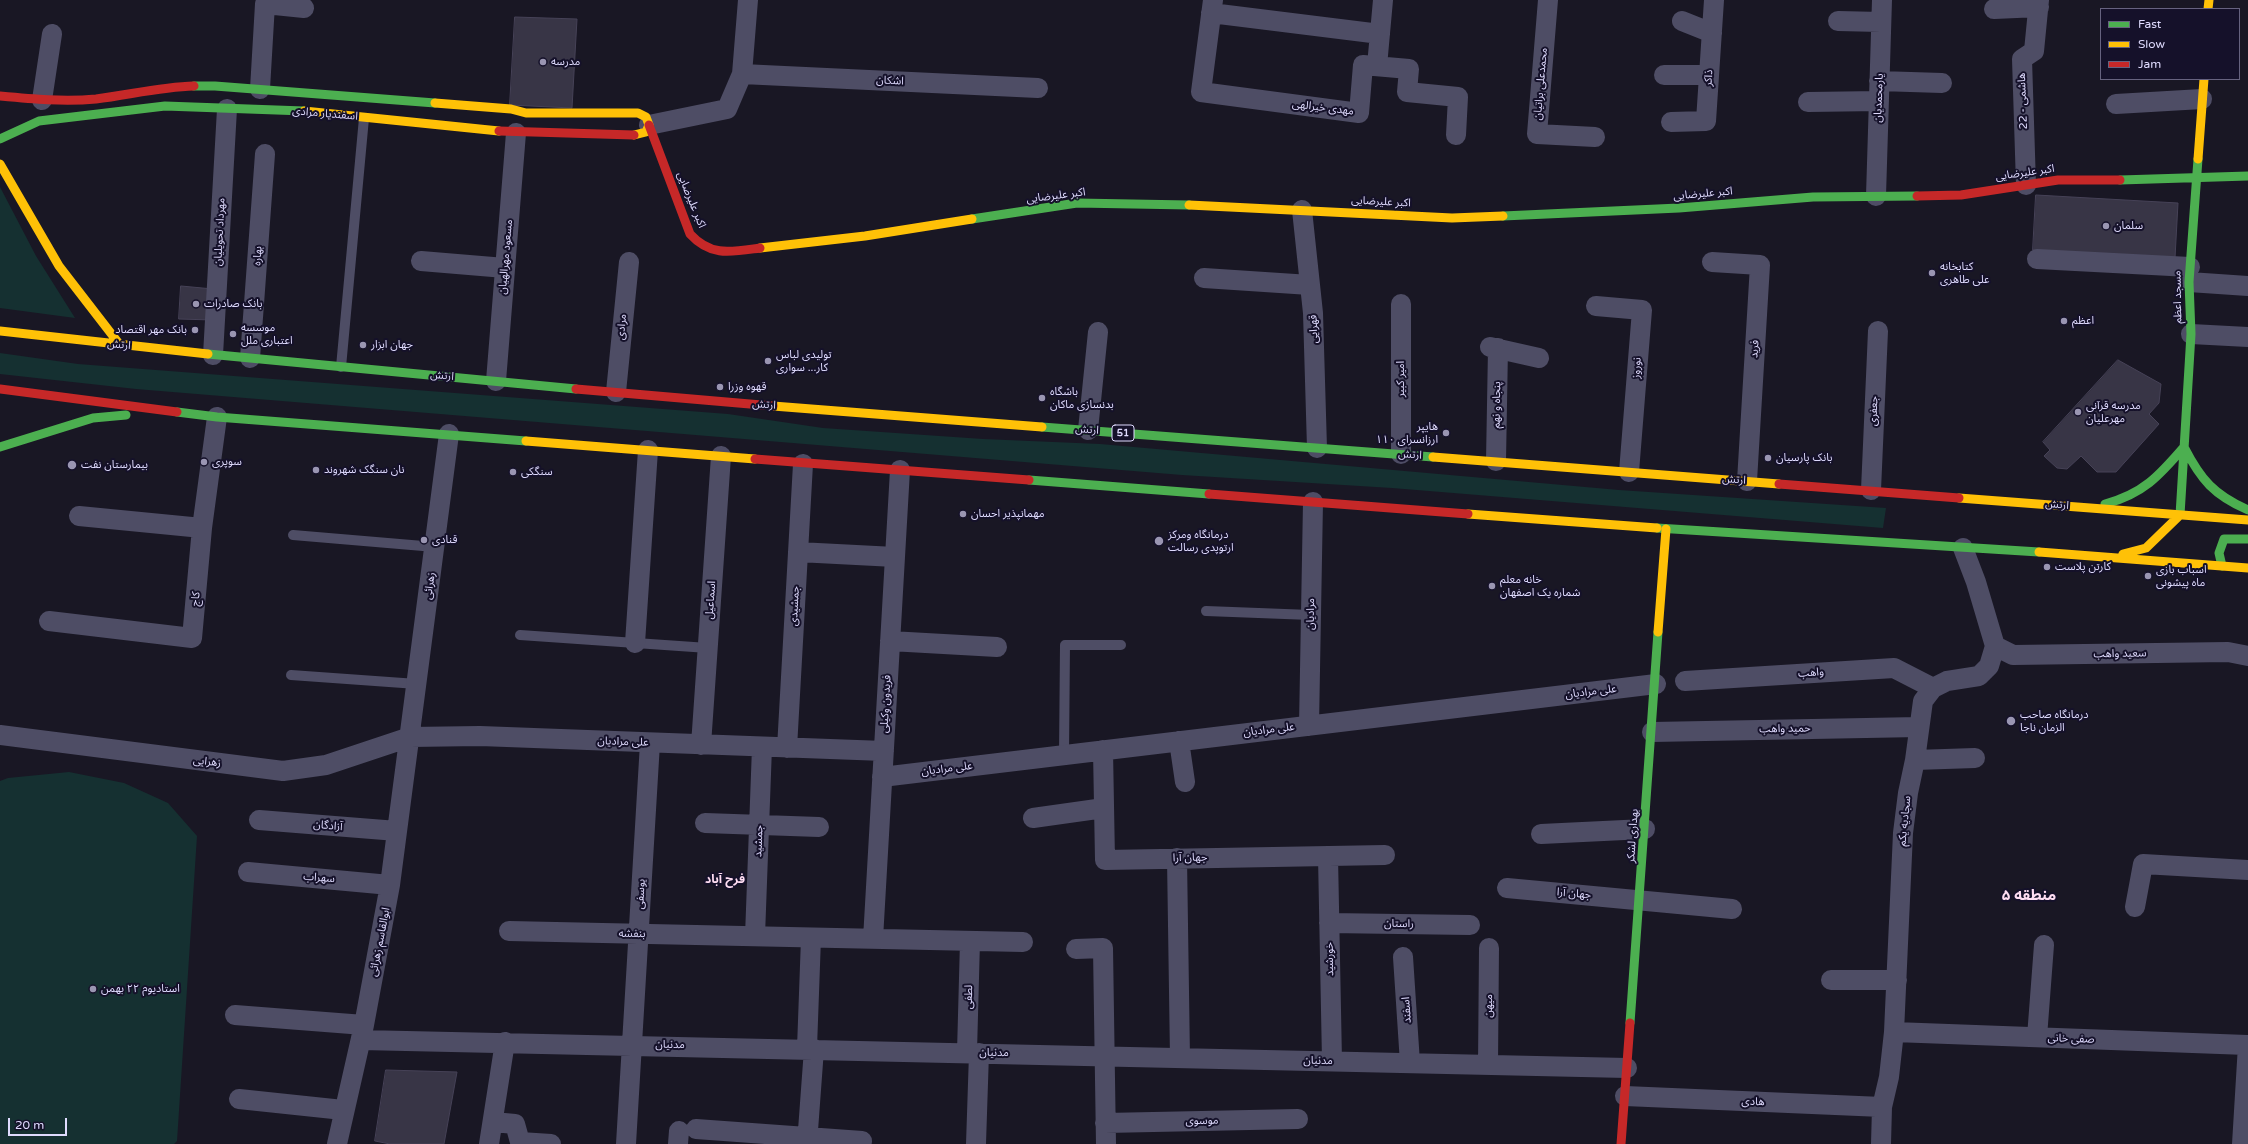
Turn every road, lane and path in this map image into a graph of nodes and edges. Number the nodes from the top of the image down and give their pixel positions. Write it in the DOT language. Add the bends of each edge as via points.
graph roads {
  1 [pos="748,0"];
  2 [pos="1383,0"];
  3 [pos="1548,0"];
  4 [pos="1714,0"];
  5 [pos="1882,0"];
  6 [pos="2039,3"];
  7 [pos="1212,7"];
  8 [pos="304,8"];
  9 [pos="1994,9"];
  10 [pos="1682,21"];
  11 [pos="1838,21"];
  12 [pos="1881,22"];
  13 [pos="1712,33"];
  14 [pos="52,34"];
  15 [pos="1380,34"];
  16 [pos="1377,66"];
  17 [pos="742,74"];
  18 [pos="1664,75"];
  19 [pos="1709,75"];
  20 [pos="2204,80"];
  21 [pos="1880,81"];
  22 [pos="1942,83"];
  23 [pos="1038,88"];
  24 [pos="260,90"];
  25 [pos="0,96"];
  26 [pos="2202,99"];
  27 [pos="42,100"];
  28 [pos="1808,102"];
  29 [pos="1879,102"];
  30 [pos="2116,104"];
  31 [pos="227,109"];
  32 [pos="364,118"];
  33 [pos="1671,122"];
  34 [pos="649,125"];
  35 [pos="516,133"];
  36 [pos="1456,134"];
  37 [pos="1595,137"];
  38 [pos="0,139"];
  39 [pos="265,154"];
  40 [pos="0,164"];
  41 [pos="2248,176"];
  42 [pos="2196,179"];
  43 [pos="2026,185"];
  44 [pos="1876,196"];
  45 [pos="1302,210"];
  46 [pos="2037,259"];
  47 [pos="421,261"];
  48 [pos="629,262"];
  49 [pos="1712,262"];
  50 [pos="505,268"];
  51 [pos="2189,274"];
  52 [pos="1204,278"];
  53 [pos="1310,285"];
  54 [pos="2248,286"];
  55 [pos="1401,304"];
  56 [pos="1596,306"];
  57 [pos="0,331"];
  58 [pos="1878,331"];
  59 [pos="1098,332"];
  60 [pos="2191,334"];
  61 [pos="2248,337"];
  62 [pos="120,345"];
  63 [pos="213,355"];
  64 [pos="250,358"];
  65 [pos="1539,358"];
  66 [pos="341,367"];
  67 [pos="496,381"];
  68 [pos="0,389"];
  69 [pos="616,392"];
  70 [pos="164,411"];
  71 [pos="217,417"];
  72 [pos="1088,430"];
  73 [pos="450,434"];
  74 [pos="0,447"];
  75 [pos="2184,447"];
  76 [pos="1317,448"];
  77 [pos="648,450"];
  78 [pos="1401,454"];
  79 [pos="721,456"];
  80 [pos="1496,462"];
  81 [pos="803,464"];
  82 [pos="900,470"];
  83 [pos="1629,472"];
  84 [pos="1747,481"];
  85 [pos="1871,490"];
  86 [pos="1313,502"];
  87 [pos="2090,508"];
  88 [pos="2248,510"];
  89 [pos="2180,515"];
  90 [pos="79,516"];
  91 [pos="2248,520"];
  92 [pos="202,528"];
  93 [pos="1666,529"];
  94 [pos="293,535"];
  95 [pos="2248,539"];
  96 [pos="435,547"];
  97 [pos="1963,548"];
  98 [pos="798,552"];
  99 [pos="2114,556"];
  100 [pos="895,557"];
  101 [pos="2222,566"];
  102 [pos="2248,568"];
  103 [pos="1206,611"];
  104 [pos="1311,615"];
  105 [pos="49,621"];
  106 [pos="520,635"];
  107 [pos="890,641"];
  108 [pos="635,643"];
  109 [pos="1120,645"];
  110 [pos="1995,646"];
  111 [pos="997,647"];
  112 [pos="708,648"];
  113 [pos="2248,656"];
  114 [pos="290,675"];
  115 [pos="1685,681"];
  116 [pos="417,684"];
  117 [pos="1656,684"];
  118 [pos="1933,688"];
  119 [pos="1309,726"];
  120 [pos="1919,727"];
  121 [pos="1652,732"];
  122 [pos="0,735"];
  123 [pos="410,737"];
  124 [pos="1179,741"];
  125 [pos="650,743"];
  126 [pos="701,745"];
  127 [pos="762,747"];
  128 [pos="787,748"];
  129 [pos="1103,750"];
  130 [pos="884,751"];
  131 [pos="1064,755"];
  132 [pos="1975,758"];
  133 [pos="1915,760"];
  134 [pos="882,777"];
  135 [pos="1185,782"];
  136 [pos="1104,808"];
  137 [pos="1033,818"];
  138 [pos="258,820"];
  139 [pos="705,823"];
  140 [pos="760,823"];
  141 [pos="819,827"];
  142 [pos="1645,829"];
  143 [pos="397,831"];
  144 [pos="1541,834"];
  145 [pos="1385,855"];
  146 [pos="1328,856"];
  147 [pos="1177,858"];
  148 [pos="2248,870"];
  149 [pos="248,872"];
  150 [pos="390,885"];
  151 [pos="1507,888"];
  152 [pos="1640,901"];
  153 [pos="2136,907"];
  154 [pos="1732,909"];
  155 [pos="1329,923"];
  156 [pos="1470,925"];
  157 [pos="509,931"];
  158 [pos="638,934"];
  159 [pos="755,936"];
  160 [pos="811,938"];
  161 [pos="873,939"];
  162 [pos="970,941"];
  163 [pos="1024,942"];
  164 [pos="2044,945"];
  165 [pos="1490,948"];
  166 [pos="1076,949"];
  167 [pos="1403,957"];
  168 [pos="1831,980"];
  169 [pos="1896,980"];
  170 [pos="235,1015"];
  171 [pos="362,1032"];
  172 [pos="1894,1032"];
  173 [pos="2037,1038"];
  174 [pos="505,1042"];
  175 [pos="632,1044"];
  176 [pos="2248,1045"];
  177 [pos="811,1049"];
  178 [pos="973,1053"];
  179 [pos="1104,1056"];
  180 [pos="1180,1058"];
  181 [pos="1332,1061"];
  182 [pos="1410,1063"];
  183 [pos="1488,1065"];
  184 [pos="1627,1068"];
  185 [pos="1625,1096"];
  186 [pos="239,1099"];
  187 [pos="1882,1107"];
  188 [pos="343,1110"];
  189 [pos="1298,1119"];
  190 [pos="493,1122"];
  191 [pos="1105,1123"];
  192 [pos="685,1134"];
  193 [pos="808,1140"];
  194 [pos="862,1141"];
  195 [pos="337,1144"];
  196 [pos="489,1144"];
  197 [pos="551,1144"];
  198 [pos="626,1144"];
  199 [pos="976,1144"];
  200 [pos="1106,1144"];
  201 [pos="1621,1144"];
  202 [pos="1881,1144"];
  203 [pos="2242,1144"];
  1 -- 17 [label="street, اسفندیار مرادی"];
  2 -- 15 [label="street"];
  3 -- 37 [label="street, محمدعلی براتیان" via="1537,134"];
  4 -- 13 [label="street, ذاکر"];
  5 -- 12 [label="street, یارمحمدیان"];
  6 -- 9 [label="street"];
  6 -- 43 [label="street, هاشمی - 22" via="2034,51 2022,59"];
  7 -- 15 [label="street"];
  7 -- 16 [label="street, مهدی خیرالهی" via="1201,92 1359,113 1363,65"];
  8 -- 24 [label="street" via="265,4"];
  10 -- 13 [label="street"];
  11 -- 12 [label="street"];
  12 -- 21 [label="street, یارمحمدیان"];
  13 -- 19 [label="street, ذاکر"];
  14 -- 27 [label="street"];
  15 -- 16 [label="street"];
  16 -- 36 [label="street, مهدی خیرالهی" via="1409,69 1407,92 1458,97"];
  17 -- 23 [label="street, اشکان"];
  17 -- 34 [label="street, اسفندیار مرادی" via="727,109"];
  18 -- 19 [label="street"];
  19 -- 33 [label="street, ذاکر" via="1706,121"];
  20 -- 26 [label="main road, مسجد اعظم"];
  21 -- 22 [label="street"];
  21 -- 29 [label="street, یارمحمدیان"];
  24 -- 27 [label="main road, اسفندیار مرادی" via="215,86 168,87 95,99"];
  24 -- 34 [label="main road, اسفندیار مرادی" via="511,109 526,113 638,114 646,117"];
  25 -- 27 [label="main road, اسفندیار مرادی"];
  26 -- 30 [label="street"];
  26 -- 42 [label="main road, مسجد اعظم"];
  28 -- 29 [label="street"];
  29 -- 44 [label="street, یارمحمدیان"];
  31 -- 32 [label="main road, اسفندیار مرادی" via="318,112"];
  31 -- 38 [label="main road, اسفندیار مرادی" via="165,106 39,122"];
  31 -- 63 [label="street, مهرداد تحویلیان"];
  32 -- 35 [label="main road, اسفندیار مرادی"];
  32 -- 66 [label="lane"];
  34 -- 35 [label="main road, اسفندیار مرادی" via="646,132 640,135"];
  34 -- 45 [label="main road, اکبر علیرضایی" via="690,234 699,244 712,251 729,252 865,236 1077,203"];
  35 -- 50 [label="street, مسعود مهرالهیان"];
  39 -- 64 [label="street, بهاره"];
  40 -- 62 [label="main road" via="59,266"];
  41 -- 42 [label="main road, اکبر علیرضایی"];
  42 -- 43 [label="main road, اکبر علیرضایی" via="2058,180"];
  42 -- 51 [label="main road, مسجد اعظم"];
  43 -- 44 [label="main road, اکبر علیرضایی" via="1961,195"];
  44 -- 45 [label="main road, اکبر علیرضایی" via="1813,197 1678,208 1452,218"];
  45 -- 53 [label="street, قهرایی"];
  46 -- 51 [label="street"];
  47 -- 50 [label="street"];
  48 -- 69 [label="street, مرادی"];
  49 -- 84 [label="street, فرید" via="1760,265"];
  50 -- 67 [label="street, مسعود مهرالهیان"];
  51 -- 54 [label="street"];
  51 -- 60 [label="main road, مسجد اعظم"];
  52 -- 53 [label="street"];
  53 -- 76 [label="street, قهرایی"];
  55 -- 78 [label="street, امیر کبیر"];
  56 -- 83 [label="street, نوروز" via="1642,310"];
  57 -- 62 [label="main road, ارتش / 51"];
  58 -- 85 [label="street, جعفری"];
  59 -- 72 [label="street"];
  60 -- 61 [label="street"];
  60 -- 75 [label="main road, مسجد اعظم"];
  62 -- 63 [label="main road, ارتش / 51"];
  63 -- 64 [label="main road, ارتش / 51"];
  64 -- 66 [label="main road, ارتش / 51"];
  65 -- 80 [label="street, پنجاه و نهم" via="1494,348"];
  66 -- 67 [label="main road, ارتش / 51"];
  67 -- 69 [label="main road, ارتش / 51"];
  68 -- 70 [label="main road"];
  69 -- 72 [label="main road, ارتش / 51"];
  70 -- 71 [label="main road"];
  70 -- 74 [label="main road" via="93,418"];
  71 -- 73 [label="main road"];
  71 -- 92 [label="street, کاج"];
  72 -- 76 [label="main road, ارتش / 51"];
  73 -- 77 [label="main road"];
  73 -- 96 [label="street, زهرائی"];
  75 -- 87 [label="main road" via="2146,488 2125,500"];
  75 -- 88 [label="main road" via="2197,475 2225,501"];
  75 -- 89 [label="main road, مسجد اعظم"];
  76 -- 78 [label="main road, ارتش / 51"];
  77 -- 79 [label="main road"];
  77 -- 108 [label="street"];
  78 -- 80 [label="main road, ارتش / 51"];
  79 -- 81 [label="main road"];
  79 -- 112 [label="street, اسماعیل"];
  80 -- 83 [label="main road, ارتش / 51"];
  81 -- 82 [label="main road"];
  81 -- 98 [label="street, جمشیدی"];
  82 -- 86 [label="main road"];
  82 -- 100 [label="street, فریدون وکیلی"];
  83 -- 84 [label="main road, ارتش / 51"];
  84 -- 85 [label="main road, ارتش / 51"];
  85 -- 87 [label="main road, ارتش / 51"];
  86 -- 93 [label="main road"];
  86 -- 104 [label="street, مرادیان"];
  87 -- 89 [label="main road, ارتش / 51"];
  89 -- 91 [label="main road, ارتش / 51"];
  89 -- 99 [label="main road" via="2146,548"];
  90 -- 92 [label="street"];
  92 -- 105 [label="street, کاج" via="192,638"];
  93 -- 97 [label="main road"];
  93 -- 117 [label="main road, بهداری لشکر"];
  94 -- 96 [label="lane"];
  95 -- 101 [label="main road" via="2224,539 2219,553"];
  96 -- 116 [label="street, زهرائی"];
  97 -- 99 [label="main road"];
  97 -- 110 [label="street"];
  98 -- 100 [label="street"];
  98 -- 128 [label="street, جمشیدی"];
  99 -- 101 [label="main road"];
  100 -- 107 [label="street, فریدون وکیلی"];
  101 -- 102 [label="main road"];
  103 -- 104 [label="lane"];
  104 -- 119 [label="street, مرادیان"];
  106 -- 108 [label="lane"];
  107 -- 111 [label="street"];
  107 -- 130 [label="street, فریدون وکیلی"];
  108 -- 112 [label="lane"];
  109 -- 131 [label="lane" via="1065,645"];
  110 -- 113 [label="street, سعید واهب" via="2013,656 2228,652"];
  110 -- 118 [label="street" via="1989,666 1980,676 1947,681"];
  112 -- 126 [label="street, اسماعیل"];
  114 -- 116 [label="lane"];
  115 -- 118 [label="street, واهب" via="1894,668"];
  116 -- 123 [label="street, زهرائی"];
  117 -- 119 [label="street, علی مرادیان"];
  117 -- 121 [label="main road, بهداری لشکر"];
  118 -- 120 [label="street, سجادیه یکم" via="1923,701"];
  119 -- 124 [label="street, علی مرادیان"];
  120 -- 121 [label="street, حمید واهب"];
  120 -- 133 [label="street, سجادیه یکم"];
  121 -- 142 [label="main road, بهداری لشکر"];
  122 -- 123 [label="street, زهرایی" via="283,771 326,765"];
  123 -- 125 [label="street, علی مرادیان" via="480,736"];
  123 -- 143 [label="street, ابوالقاسم زهرائی"];
  124 -- 129 [label="street, علی مرادیان"];
  124 -- 135 [label="street"];
  125 -- 126 [label="street, علی مرادیان"];
  125 -- 158 [label="street, یوسفی"];
  126 -- 127 [label="street, علی مرادیان"];
  127 -- 128 [label="street, علی مرادیان"];
  127 -- 140 [label="street, جمشید"];
  128 -- 130 [label="street, علی مرادیان"];
  129 -- 131 [label="street, علی مرادیان"];
  129 -- 136 [label="street, جهان آرا"];
  130 -- 134 [label="street, فریدون وکیلی"];
  131 -- 134 [label="street, علی مرادیان"];
  132 -- 133 [label="street"];
  133 -- 169 [label="street, سجادیه یکم" via="1903,833"];
  134 -- 161 [label="street, فریدون وکیلی"];
  136 -- 137 [label="street"];
  136 -- 147 [label="street, جهان آرا" via="1105,860"];
  138 -- 143 [label="street, آزادگان"];
  139 -- 140 [label="street"];
  140 -- 141 [label="street"];
  140 -- 159 [label="street, جمشید"];
  142 -- 144 [label="street"];
  142 -- 152 [label="main road, بهداری لشکر"];
  143 -- 150 [label="street, ابوالقاسم زهرائی"];
  145 -- 146 [label="street, جهان آرا"];
  146 -- 147 [label="street, جهان آرا"];
  146 -- 155 [label="street, خورشید"];
  147 -- 180 [label="street"];
  148 -- 153 [label="street" via="2143,864"];
  149 -- 150 [label="street, سهراب"];
  150 -- 171 [label="street, ابوالقاسم زهرائی"];
  151 -- 152 [label="street, جهان آرا"];
  152 -- 154 [label="street, جهان آرا"];
  152 -- 184 [label="main road, بهداری لشکر"];
  155 -- 156 [label="street, راستان"];
  155 -- 181 [label="street, خورشید"];
  157 -- 158 [label="street, بنفشه"];
  158 -- 159 [label="street, بنفشه"];
  158 -- 175 [label="street, یوسفی"];
  159 -- 160 [label="street, بنفشه"];
  160 -- 161 [label="street, بنفشه"];
  160 -- 177 [label="street"];
  161 -- 162 [label="street, بنفشه"];
  162 -- 163 [label="street, بنفشه"];
  162 -- 178 [label="street, لطفی"];
  164 -- 173 [label="street"];
  165 -- 183 [label="street, میهن"];
  166 -- 179 [label="street" via="1102,948"];
  167 -- 182 [label="street, اسفند"];
  168 -- 169 [label="street"];
  169 -- 172 [label="street, سجادیه یکم"];
  170 -- 171 [label="street, مدنیان"];
  171 -- 174 [label="street, مدنیان"];
  171 -- 188 [label="street, ابوالقاسم زهرائی"];
  172 -- 173 [label="street, صفی خانی"];
  172 -- 187 [label="street, سجادیه یکم" via="1889,1076"];
  173 -- 176 [label="street, صفی خانی"];
  174 -- 175 [label="street, مدنیان"];
  174 -- 190 [label="street"];
  175 -- 177 [label="street, مدنیان"];
  175 -- 198 [label="street, یوسفی"];
  176 -- 203 [label="street"];
  177 -- 178 [label="street, مدنیان"];
  177 -- 193 [label="street"];
  178 -- 179 [label="street, مدنیان"];
  178 -- 199 [label="street, لطفی"];
  179 -- 180 [label="street, مدنیان"];
  179 -- 191 [label="street"];
  180 -- 181 [label="street, مدنیان"];
  181 -- 182 [label="street, مدنیان"];
  182 -- 183 [label="street, مدنیان"];
  183 -- 184 [label="street, مدنیان"];
  184 -- 185 [label="main road, بهداری لشکر"];
  185 -- 187 [label="street, هادی"];
  185 -- 201 [label="main road, بهداری لشکر"];
  186 -- 188 [label="street"];
  187 -- 202 [label="street, سجادیه یکم"];
  188 -- 195 [label="street, ابوالقاسم زهرائی"];
  189 -- 191 [label="street, موسوی"];
  190 -- 196 [label="street"];
  190 -- 197 [label="street" via="515,1124 520,1142"];
  191 -- 200 [label="street"];
  192 -- 193 [label="street"];
  193 -- 194 [label="street"];
}
